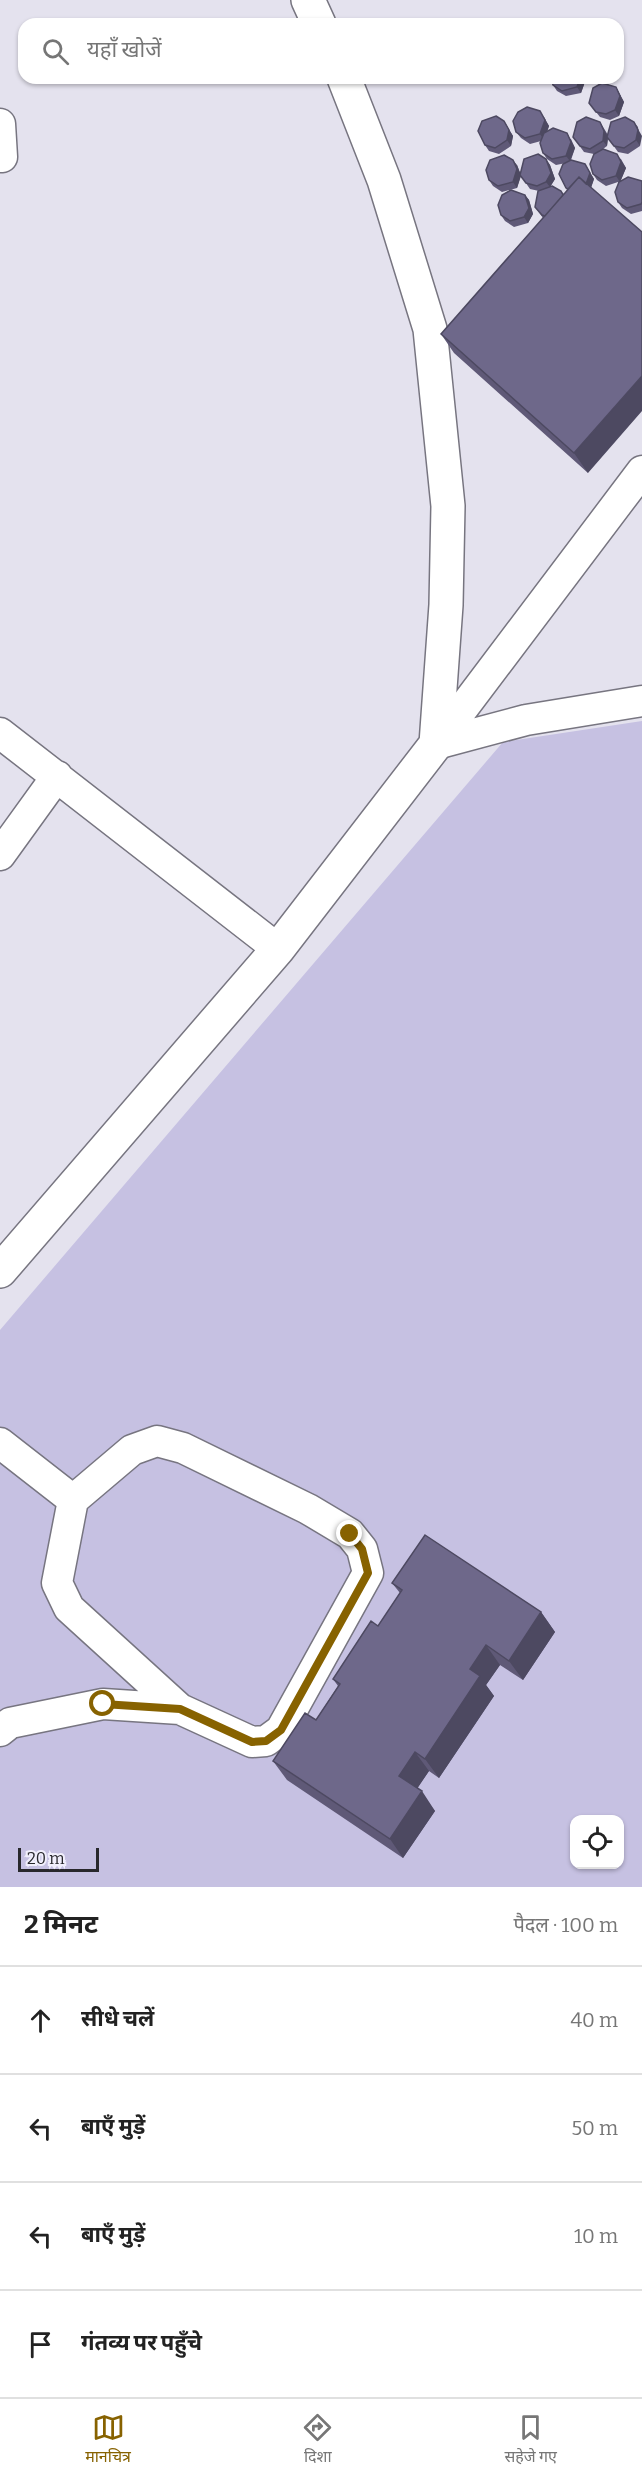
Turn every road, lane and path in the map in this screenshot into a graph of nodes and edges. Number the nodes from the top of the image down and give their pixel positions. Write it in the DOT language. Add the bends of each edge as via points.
graph roads {
  1 [pos="308,0"];
  2 [pos="316,18"];
  3 [pos="346,84"];
  4 [pos="0,124"];
  5 [pos="2,157"];
  6 [pos="642,471"];
  7 [pos="642,701"];
  8 [pos="0,733"];
  9 [pos="436,744"];
  10 [pos="57,776"];
  11 [pos="0,855"];
  12 [pos="278,949"];
  13 [pos="0,1271"];
  14 [pos="0,1443"];
  15 [pos="73,1500"];
  16 [pos="180,1709"];
  17 [pos="0,1731"];
  1 -- 2 [label="main road"];
  3 -- 9 [label="main road" via="384,180 430,329 448,506"];
  4 -- 5 [label="street"];
  6 -- 9 [label="street"];
  7 -- 9 [label="street" via="526,720"];
  8 -- 10 [label="street"];
  9 -- 12 [label="main road"];
  10 -- 11 [label="street"];
  10 -- 12 [label="street"];
  12 -- 13 [label="main road"];
  14 -- 15 [label="street"];
  15 -- 16 [label="street" via="57,1583 69,1608"];
  15 -- 16 [label="street" via="132,1450 157,1441 183,1448 308,1509 350,1534 362,1549 368,1573 281,1730 266,1741 252,1742"];
  16 -- 17 [label="street" via="103,1704 10,1723"];
}
